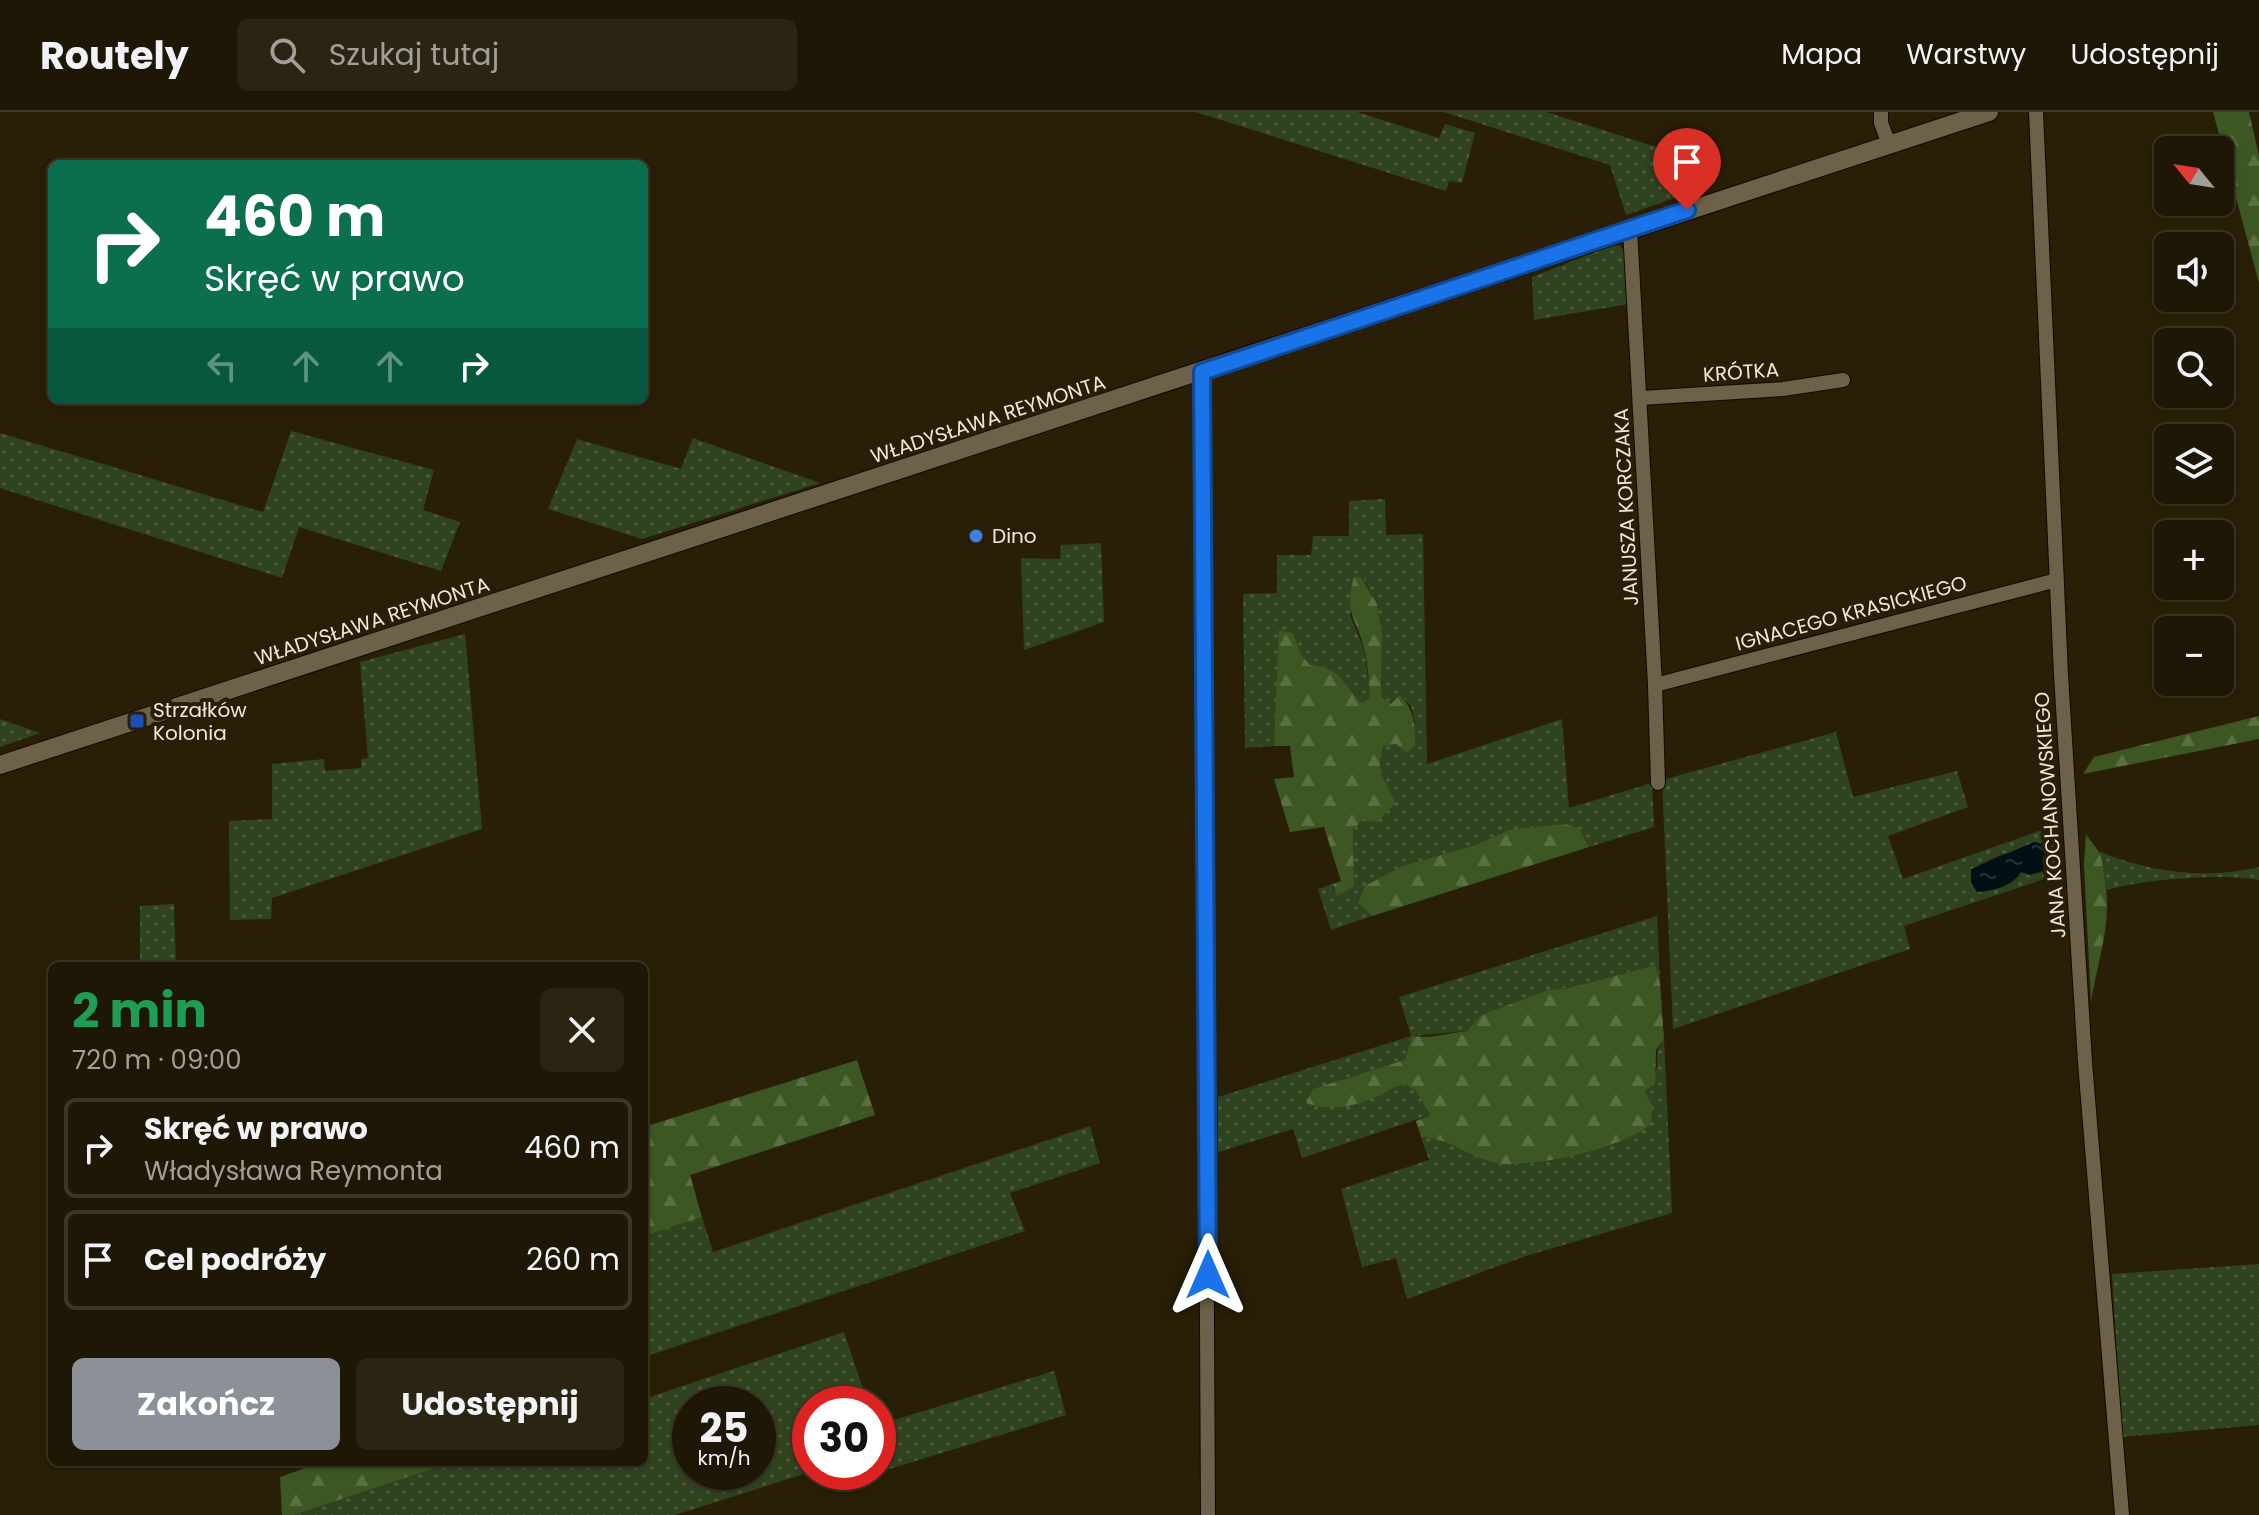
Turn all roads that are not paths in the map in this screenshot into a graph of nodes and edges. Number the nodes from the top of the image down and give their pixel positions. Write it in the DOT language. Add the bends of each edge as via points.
graph roads {
  1 [pos="1881,112"];
  2 [pos="1989,112"];
  3 [pos="2036,112"];
  4 [pos="1889,144"];
  5 [pos="1630,229"];
  6 [pos="1202,372"];
  7 [pos="1843,380"];
  8 [pos="1641,398"];
  9 [pos="2057,580"];
  10 [pos="1655,685"];
  11 [pos="0,765"];
  12 [pos="1658,783"];
  13 [pos="1208,1515"];
  14 [pos="2122,1515"];
  1 -- 4 [label="street"];
  2 -- 4 [label="street, WŁADYSŁAWA REYMONTA"];
  3 -- 9 [label="street, JANA KOCHANOWSKIEGO"];
  4 -- 5 [label="street, WŁADYSŁAWA REYMONTA"];
  5 -- 6 [label="street, WŁADYSŁAWA REYMONTA"];
  5 -- 8 [label="street, JANUSZA KORCZAKA"];
  6 -- 11 [label="street, WŁADYSŁAWA REYMONTA"];
  6 -- 13 [label="street"];
  7 -- 8 [label="street, KRÓTKA"];
  8 -- 10 [label="street, JANUSZA KORCZAKA"];
  9 -- 10 [label="street, IGNACEGO KRASICKIEGO"];
  9 -- 14 [label="street, JANA KOCHANOWSKIEGO" via="2085,1062"];
  10 -- 12 [label="street, JANUSZA KORCZAKA"];
}
